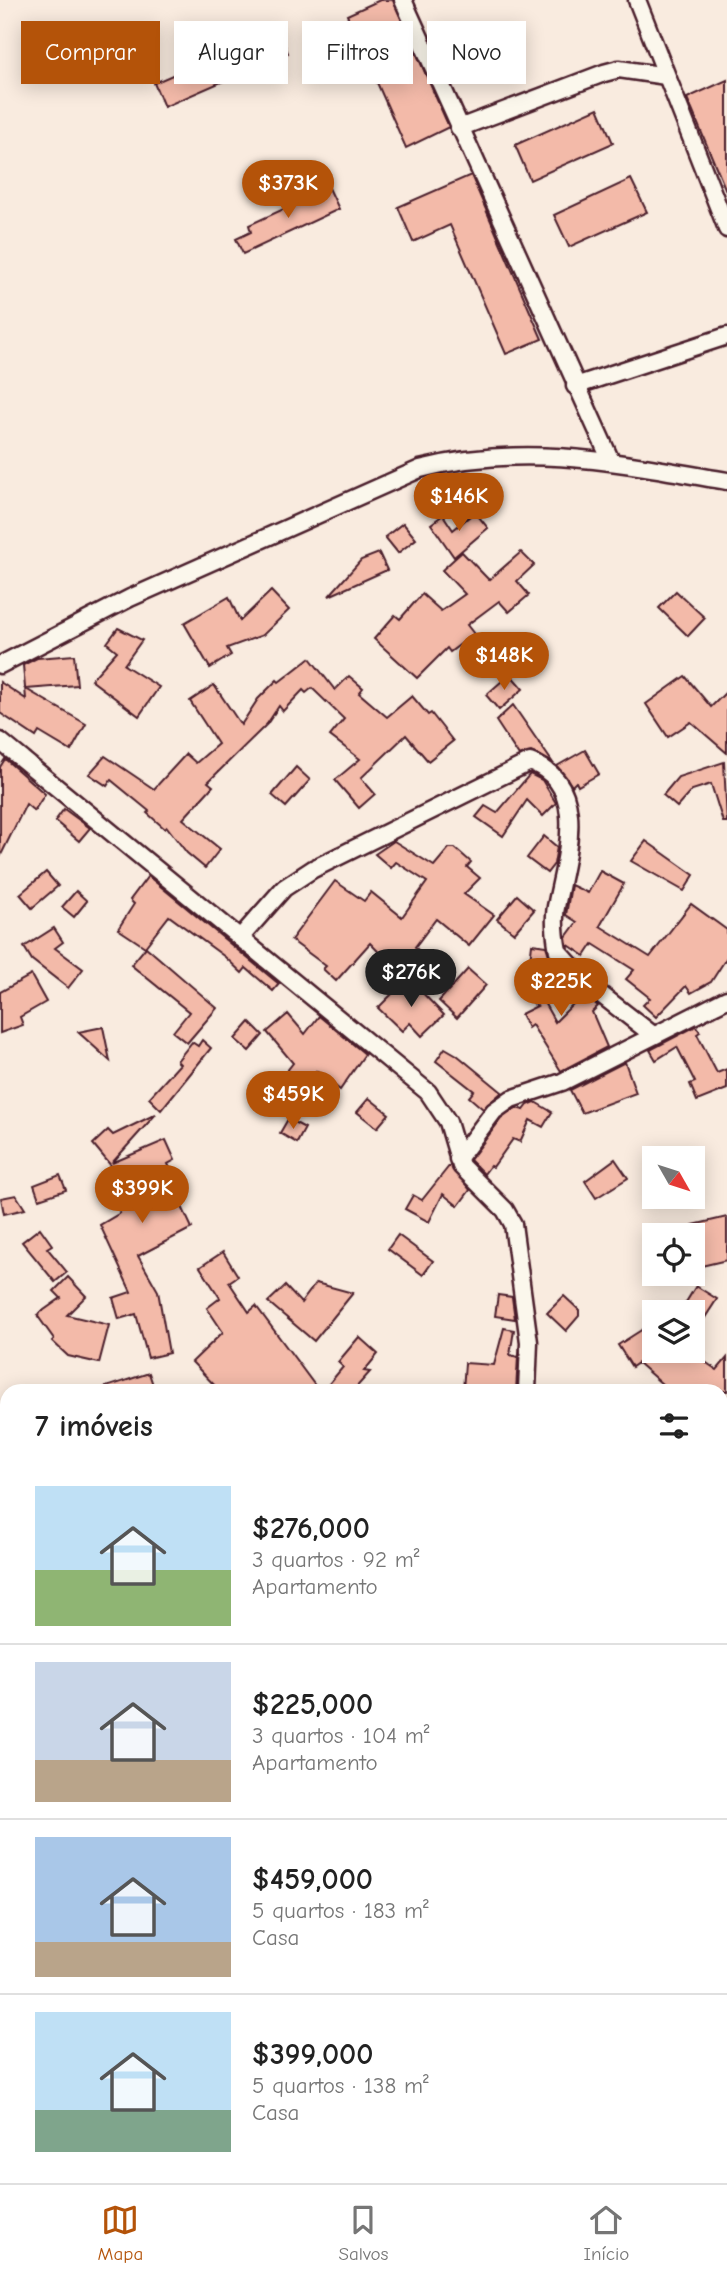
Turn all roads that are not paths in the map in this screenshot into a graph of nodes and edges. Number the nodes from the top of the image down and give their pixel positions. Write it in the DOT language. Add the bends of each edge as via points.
graph roads {
  1 [pos="403,0"];
  2 [pos="637,0"];
  3 [pos="666,76"];
  4 [pos="459,128"];
  5 [pos="727,229"];
  6 [pos="727,336"];
  7 [pos="575,386"];
  8 [pos="611,461"];
  9 [pos="727,481"];
  10 [pos="0,665"];
  11 [pos="0,741"];
  12 [pos="240,938"];
  13 [pos="727,999"];
  14 [pos="653,1035"];
  15 [pos="458,1159"];
  16 [pos="527,1384"];
  1 -- 4 [label="street"];
  2 -- 3 [label="street"];
  3 -- 4 [label="street" via="619,69"];
  3 -- 5 [label="street"];
  4 -- 7 [label="street"];
  6 -- 7 [label="street"];
  7 -- 8 [label="street"];
  8 -- 9 [label="street"];
  8 -- 10 [label="street" via="519,455 462,458 420,469 130,598"];
  11 -- 12 [label="street"];
  12 -- 14 [label="street" via="284,888 313,869 530,762 552,775 569,814 569,853 556,904 558,951 590,986"];
  12 -- 15 [label="street" via="428,1092 448,1122"];
  13 -- 14 [label="street"];
  14 -- 15 [label="street" via="562,1082 503,1104"];
  15 -- 16 [label="street" via="513,1224 528,1342"];
}
